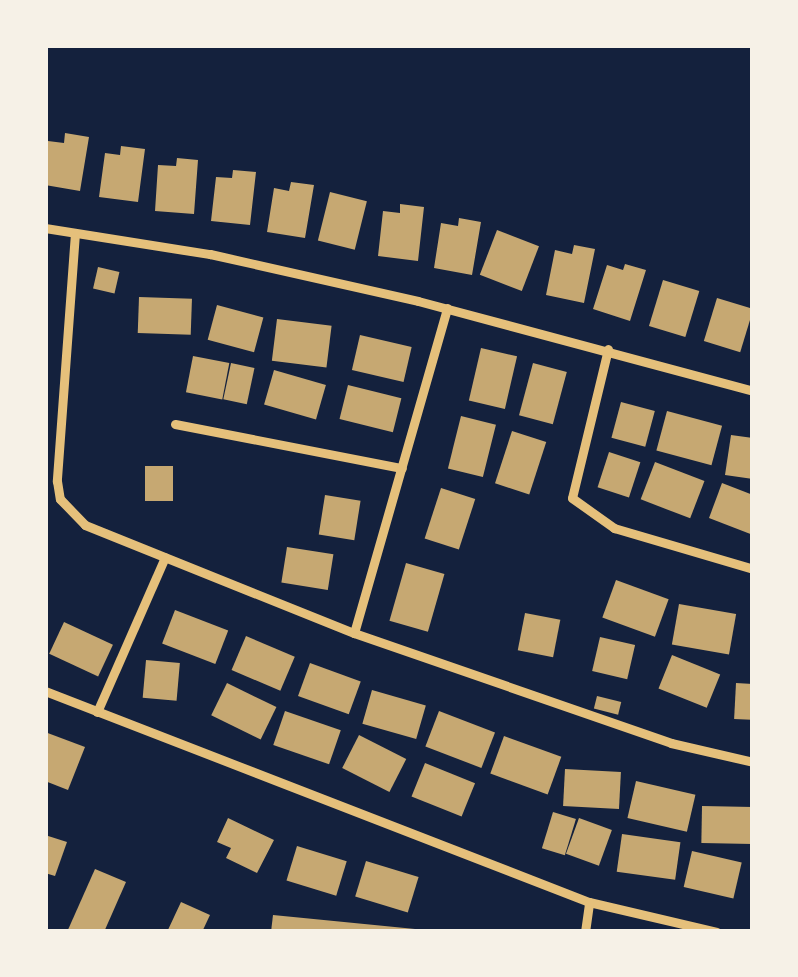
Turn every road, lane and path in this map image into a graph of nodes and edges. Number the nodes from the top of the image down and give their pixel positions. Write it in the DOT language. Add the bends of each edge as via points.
graph roads {
  1 [pos="45,228"];
  2 [pos="75,232"];
  3 [pos="448,308"];
  4 [pos="608,349"];
  5 [pos="753,391"];
  6 [pos="175,424"];
  7 [pos="402,468"];
  8 [pos="165,557"];
  9 [pos="753,569"];
  10 [pos="354,632"];
  11 [pos="45,691"];
  12 [pos="97,712"];
  13 [pos="753,762"];
  14 [pos="589,902"];
  15 [pos="585,932"];
  16 [pos="717,932"];
  1 -- 2 [label="street"];
  2 -- 3 [label="street" via="210,254"];
  2 -- 8 [label="street" via="60,499 85,525"];
  3 -- 4 [label="street"];
  3 -- 7 [label="street"];
  4 -- 5 [label="street"];
  4 -- 9 [label="street" via="572,498 614,528"];
  6 -- 7 [label="street"];
  7 -- 10 [label="street"];
  8 -- 10 [label="street"];
  8 -- 12 [label="street"];
  10 -- 13 [label="street" via="672,743"];
  11 -- 12 [label="street"];
  12 -- 14 [label="street"];
  14 -- 15 [label="street"];
  14 -- 16 [label="street"];
}
